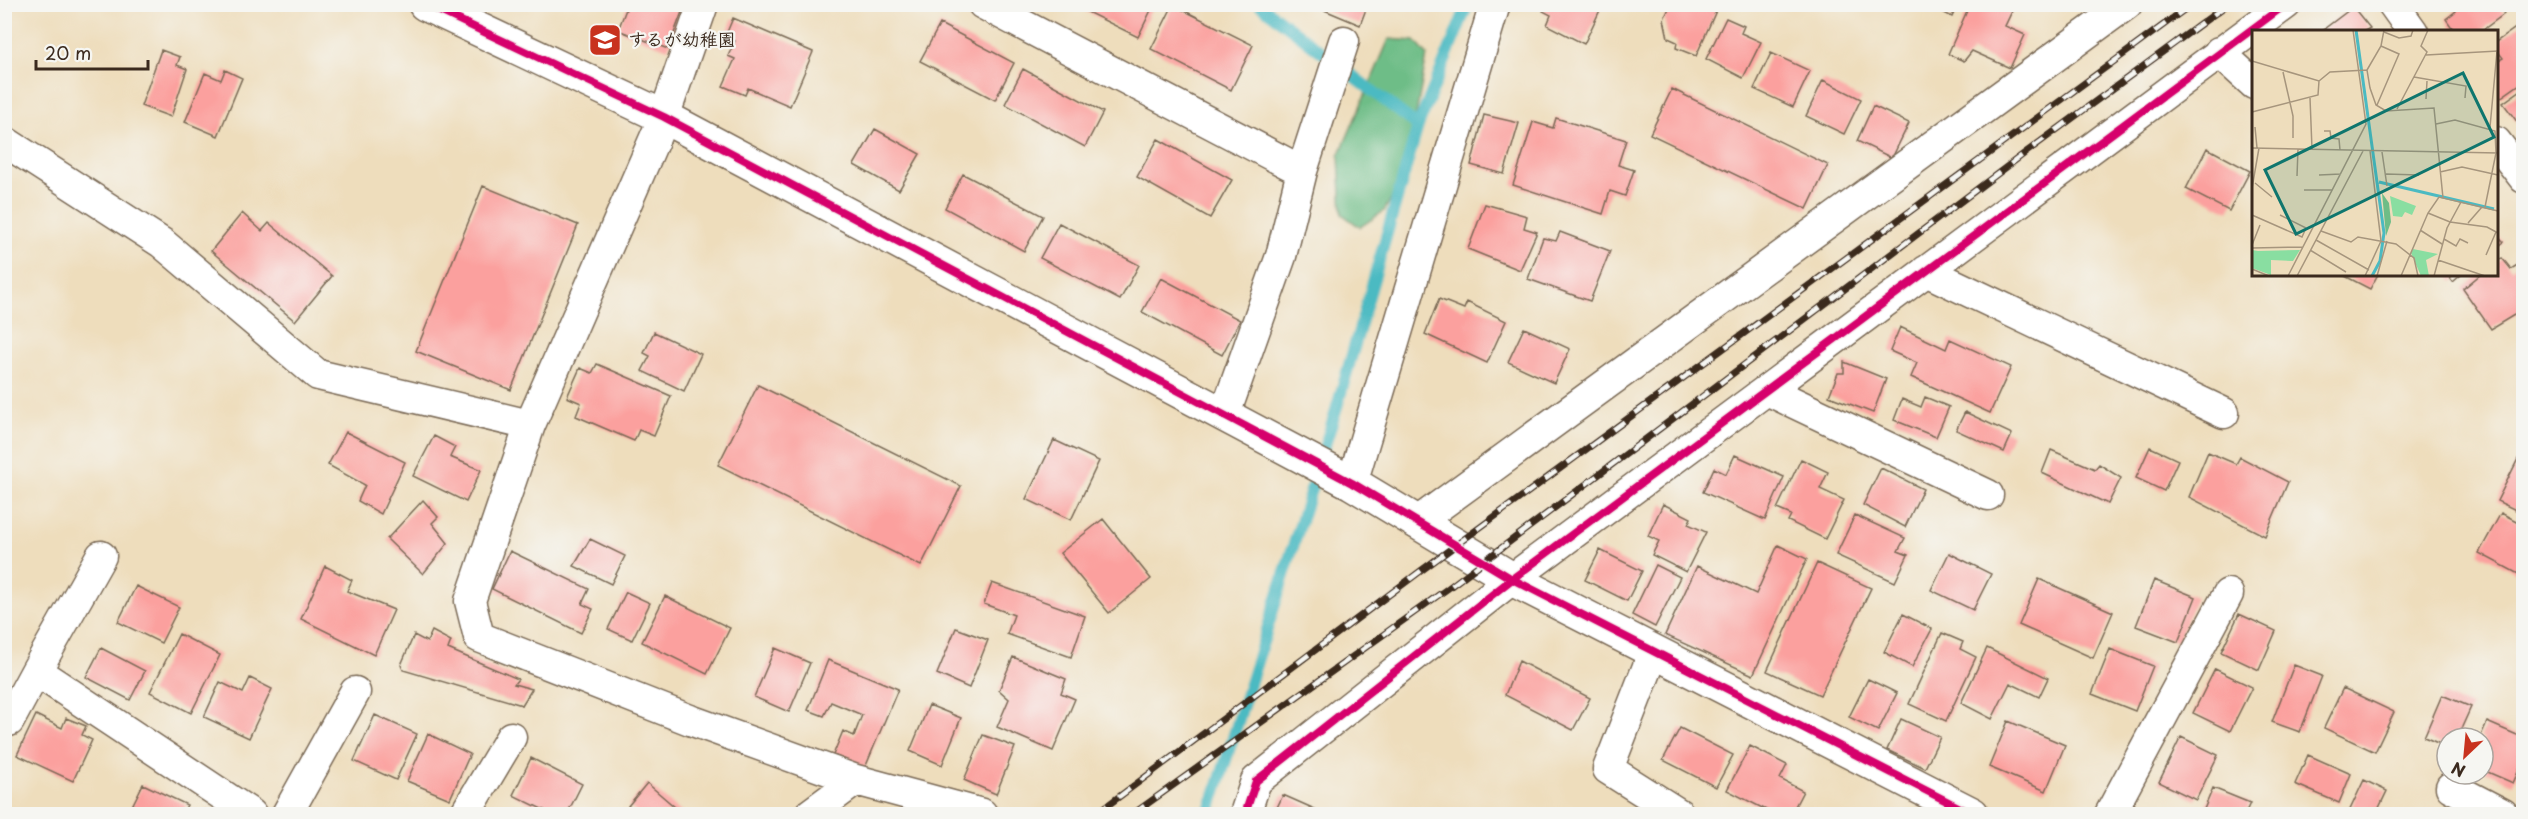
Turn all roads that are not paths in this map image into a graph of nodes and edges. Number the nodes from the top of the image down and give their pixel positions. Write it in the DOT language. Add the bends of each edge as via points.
graph roads {
  1 [pos="424,4"];
  2 [pos="703,4"];
  3 [pos="983,4"];
  4 [pos="1495,4"];
  5 [pos="2127,4"];
  6 [pos="2286,4"];
  7 [pos="1344,41"];
  8 [pos="2219,52"];
  9 [pos="2252,83"];
  10 [pos="664,117"];
  11 [pos="4,141"];
  12 [pos="2498,145"];
  13 [pos="1302,171"];
  14 [pos="2523,178"];
  15 [pos="1926,270"];
  16 [pos="1767,390"];
  17 [pos="2224,413"];
  18 [pos="1238,421"];
  19 [pos="530,424"];
  20 [pos="1352,483"];
  21 [pos="1988,495"];
  22 [pos="1416,523"];
  23 [pos="101,556"];
  24 [pos="1512,579"];
  25 [pos="2228,594"];
  26 [pos="1654,651"];
  27 [pos="36,671"];
  28 [pos="355,692"];
  29 [pos="4,719"];
  30 [pos="511,737"];
  31 [pos="856,780"];
  32 [pos="2451,787"];
  33 [pos="1934,806"];
  34 [pos="251,814"];
  35 [pos="287,814"];
  36 [pos="465,814"];
  37 [pos="810,814"];
  38 [pos="982,814"];
  39 [pos="1245,814"];
  40 [pos="1679,814"];
  41 [pos="1972,814"];
  42 [pos="2110,814"];
  43 [pos="2503,814"];
  1 -- 10 [label="street"];
  2 -- 10 [label="street"];
  3 -- 13 [label="street"];
  4 -- 20 [label="street"];
  5 -- 22 [label="street"];
  6 -- 8 [label="street"];
  7 -- 13 [label="street"];
  8 -- 9 [label="street"];
  8 -- 15 [label="street"];
  10 -- 18 [label="street"];
  10 -- 19 [label="street"];
  11 -- 19 [label="street" via="162,243 318,375"];
  12 -- 14 [label="street"];
  13 -- 18 [label="street"];
  15 -- 16 [label="street"];
  15 -- 17 [label="street"];
  16 -- 21 [label="street"];
  16 -- 24 [label="street"];
  18 -- 20 [label="street"];
  19 -- 31 [label="street" via="470,601 479,637"];
  20 -- 22 [label="street"];
  22 -- 24 [label="street"];
  23 -- 27 [label="street"];
  24 -- 26 [label="street"];
  24 -- 39 [label="street" via="1256,782"];
  25 -- 42 [label="street"];
  26 -- 33 [label="street"];
  26 -- 40 [label="street" via="1608,769"];
  27 -- 29 [label="street" via="9,722"];
  27 -- 34 [label="street"];
  28 -- 35 [label="street"];
  30 -- 36 [label="street"];
  31 -- 37 [label="street"];
  31 -- 38 [label="street"];
  32 -- 43 [label="street"];
  33 -- 41 [label="street"];
}
